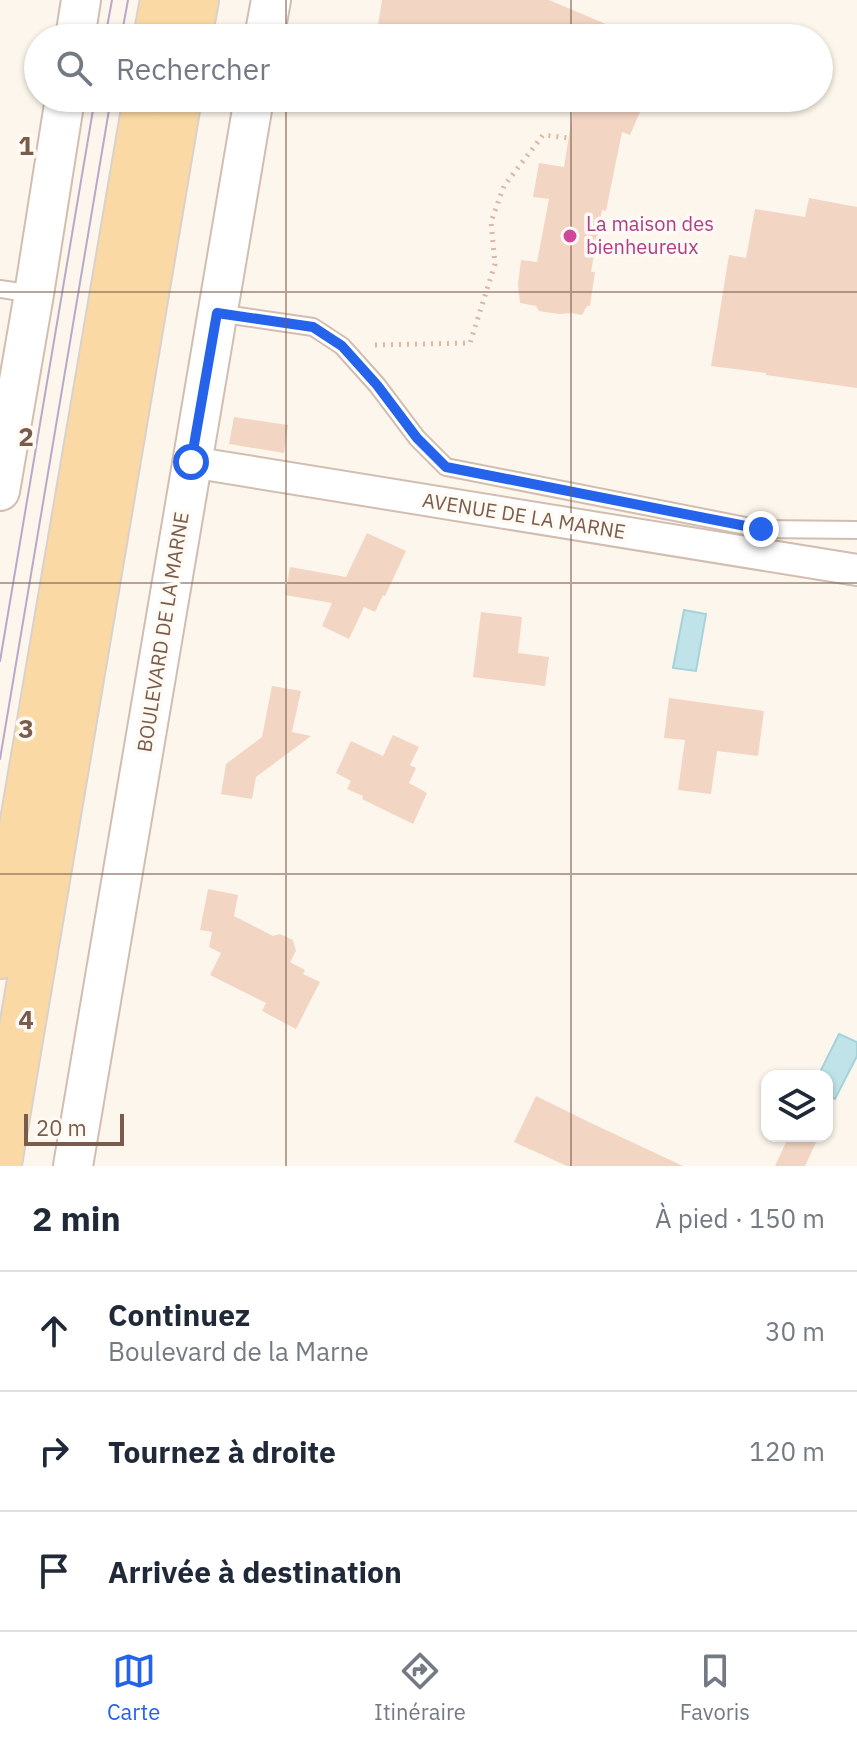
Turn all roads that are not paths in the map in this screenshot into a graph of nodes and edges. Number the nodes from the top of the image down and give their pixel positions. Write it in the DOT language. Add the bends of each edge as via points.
graph roads {
  1 [pos="81,0"];
  2 [pos="163,0"];
  3 [pos="196,0"];
  4 [pos="271,0"];
  5 [pos="77,24"];
  6 [pos="159,24"];
  7 [pos="192,24"];
  8 [pos="267,24"];
  9 [pos="62,112"];
  10 [pos="144,112"];
  11 [pos="177,112"];
  12 [pos="252,112"];
  13 [pos="17,291"];
  14 [pos="217,313"];
  15 [pos="191,462"];
  16 [pos="0,491"];
  17 [pos="857,530"];
  18 [pos="857,570"];
  19 [pos="0,956"];
  20 [pos="0,1158"];
  21 [pos="73,1166"];
  1 -- 5 [label="street"];
  2 -- 6 [label="main road"];
  3 -- 7 [label="main road"];
  4 -- 8 [label="street"];
  9 -- 13 [label="street"];
  10 -- 19 [label="main road"];
  11 -- 20 [label="main road"];
  12 -- 14 [label="street, BOULEVARD DE LA MARNE"];
  13 -- 16 [label="street"];
  14 -- 15 [label="street, BOULEVARD DE LA MARNE"];
  14 -- 17 [label="lane" via="313,327 342,346 446,467 761,529"];
  15 -- 18 [label="street, AVENUE DE LA MARNE"];
  15 -- 21 [label="street, BOULEVARD DE LA MARNE"];
}
